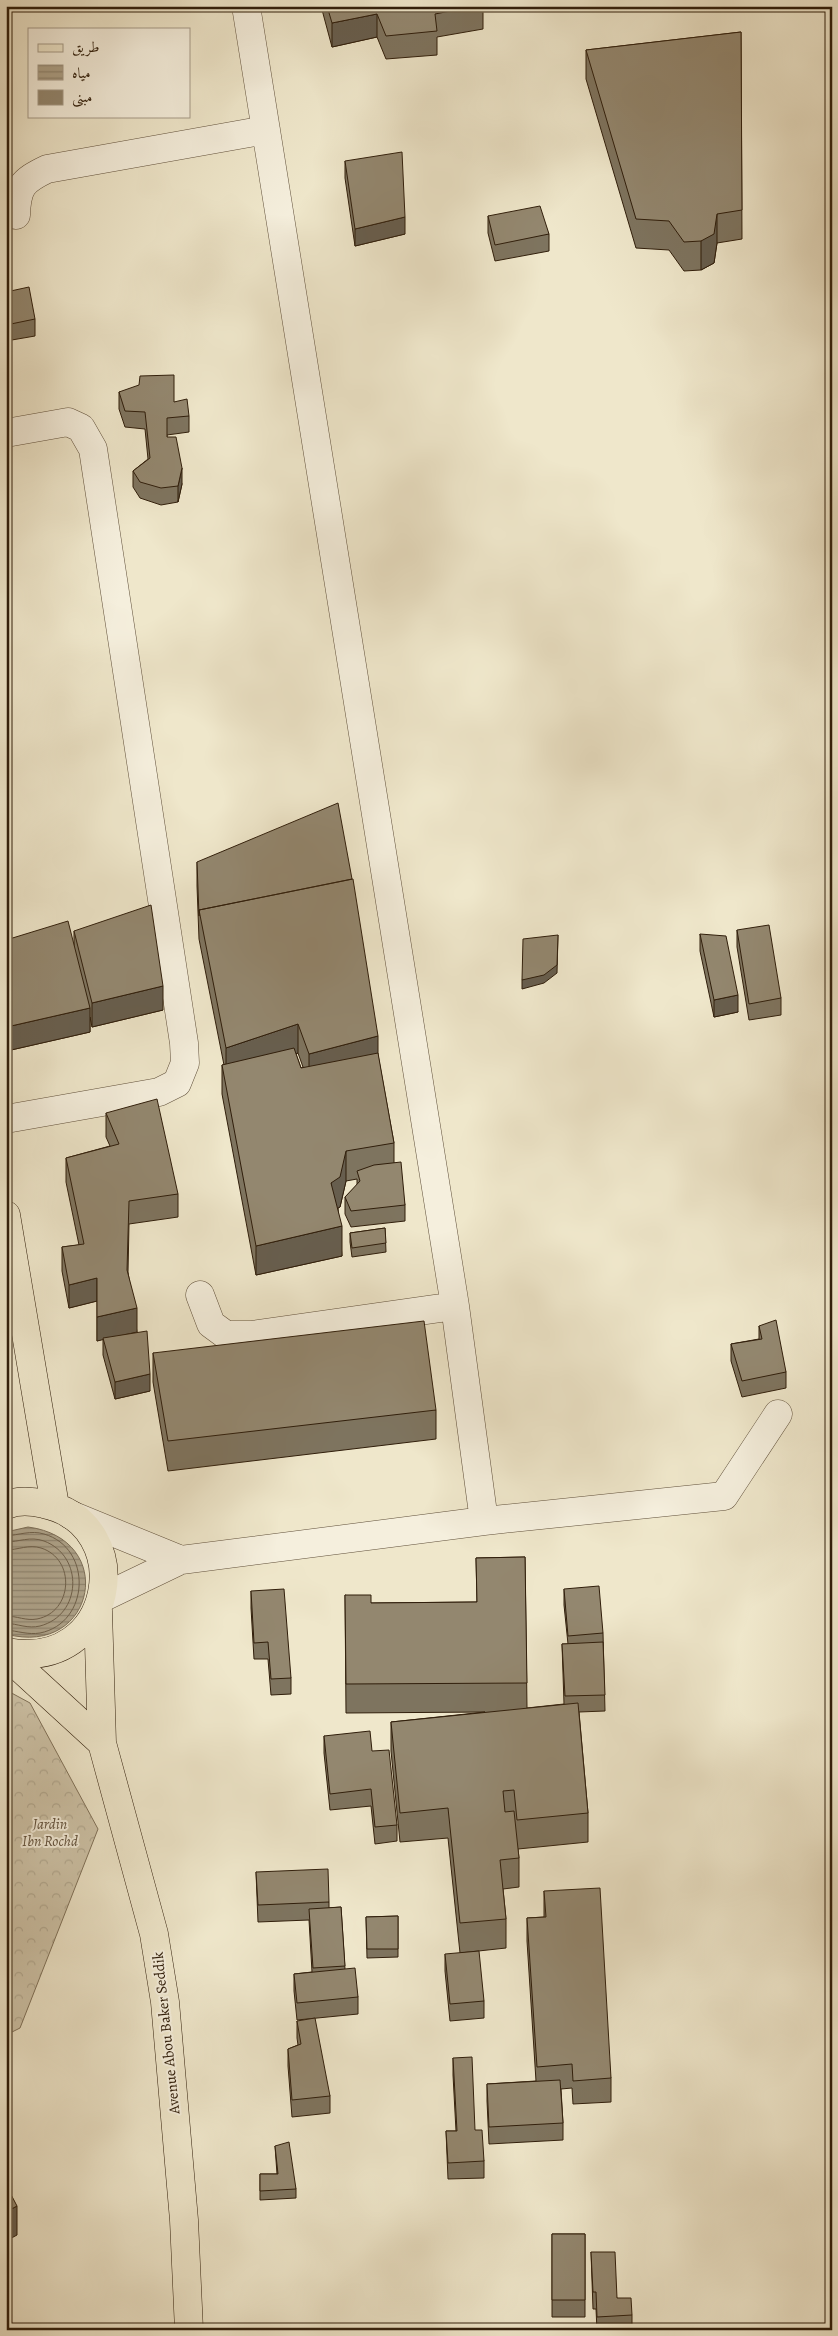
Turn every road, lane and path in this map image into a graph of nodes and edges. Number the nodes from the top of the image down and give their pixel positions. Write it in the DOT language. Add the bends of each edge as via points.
graph roads {
  1 [pos="246,6"];
  2 [pos="266,130"];
  3 [pos="16,216"];
  4 [pos="6,433"];
  5 [pos="6,1118"];
  6 [pos="6,1215"];
  7 [pos="200,1295"];
  8 [pos="455,1306"];
  9 [pos="778,1414"];
  10 [pos="6,1505"];
  11 [pos="63,1510"];
  12 [pos="484,1521"];
  13 [pos="181,1560"];
  14 [pos="100,1604"];
  15 [pos="6,1654"];
  16 [pos="102,1742"];
  17 [pos="189,2330"];
  1 -- 2 [label="street"];
  2 -- 3 [label="street" via="47,169 28,178 16,195"];
  2 -- 8 [label="street"];
  4 -- 5 [label="street" via="68,422 81,428 93,449 185,1064 177,1083 159,1092"];
  6 -- 11 [label="main road"];
  7 -- 8 [label="street" via="211,1324 226,1335 251,1335"];
  8 -- 12 [label="street"];
  9 -- 12 [label="street" via="724,1496"];
  10 -- 11 [label="main road" via="33,1502"];
  11 -- 13 [label="street"];
  11 -- 14 [label="main road, Avenue Abou Baker Seddik" via="88,1531 100,1551 104,1574"];
  12 -- 13 [label="street"];
  13 -- 14 [label="street"];
  14 -- 15 [label="main road" via="85,1630 68,1644 47,1653"];
  14 -- 16 [label="main road, Avenue Abou Baker Seddik"];
  15 -- 16 [label="main road"];
  16 -- 17 [label="main road, Avenue Abou Baker Seddik" via="154,1934 165,2002 184,2220"];
}
